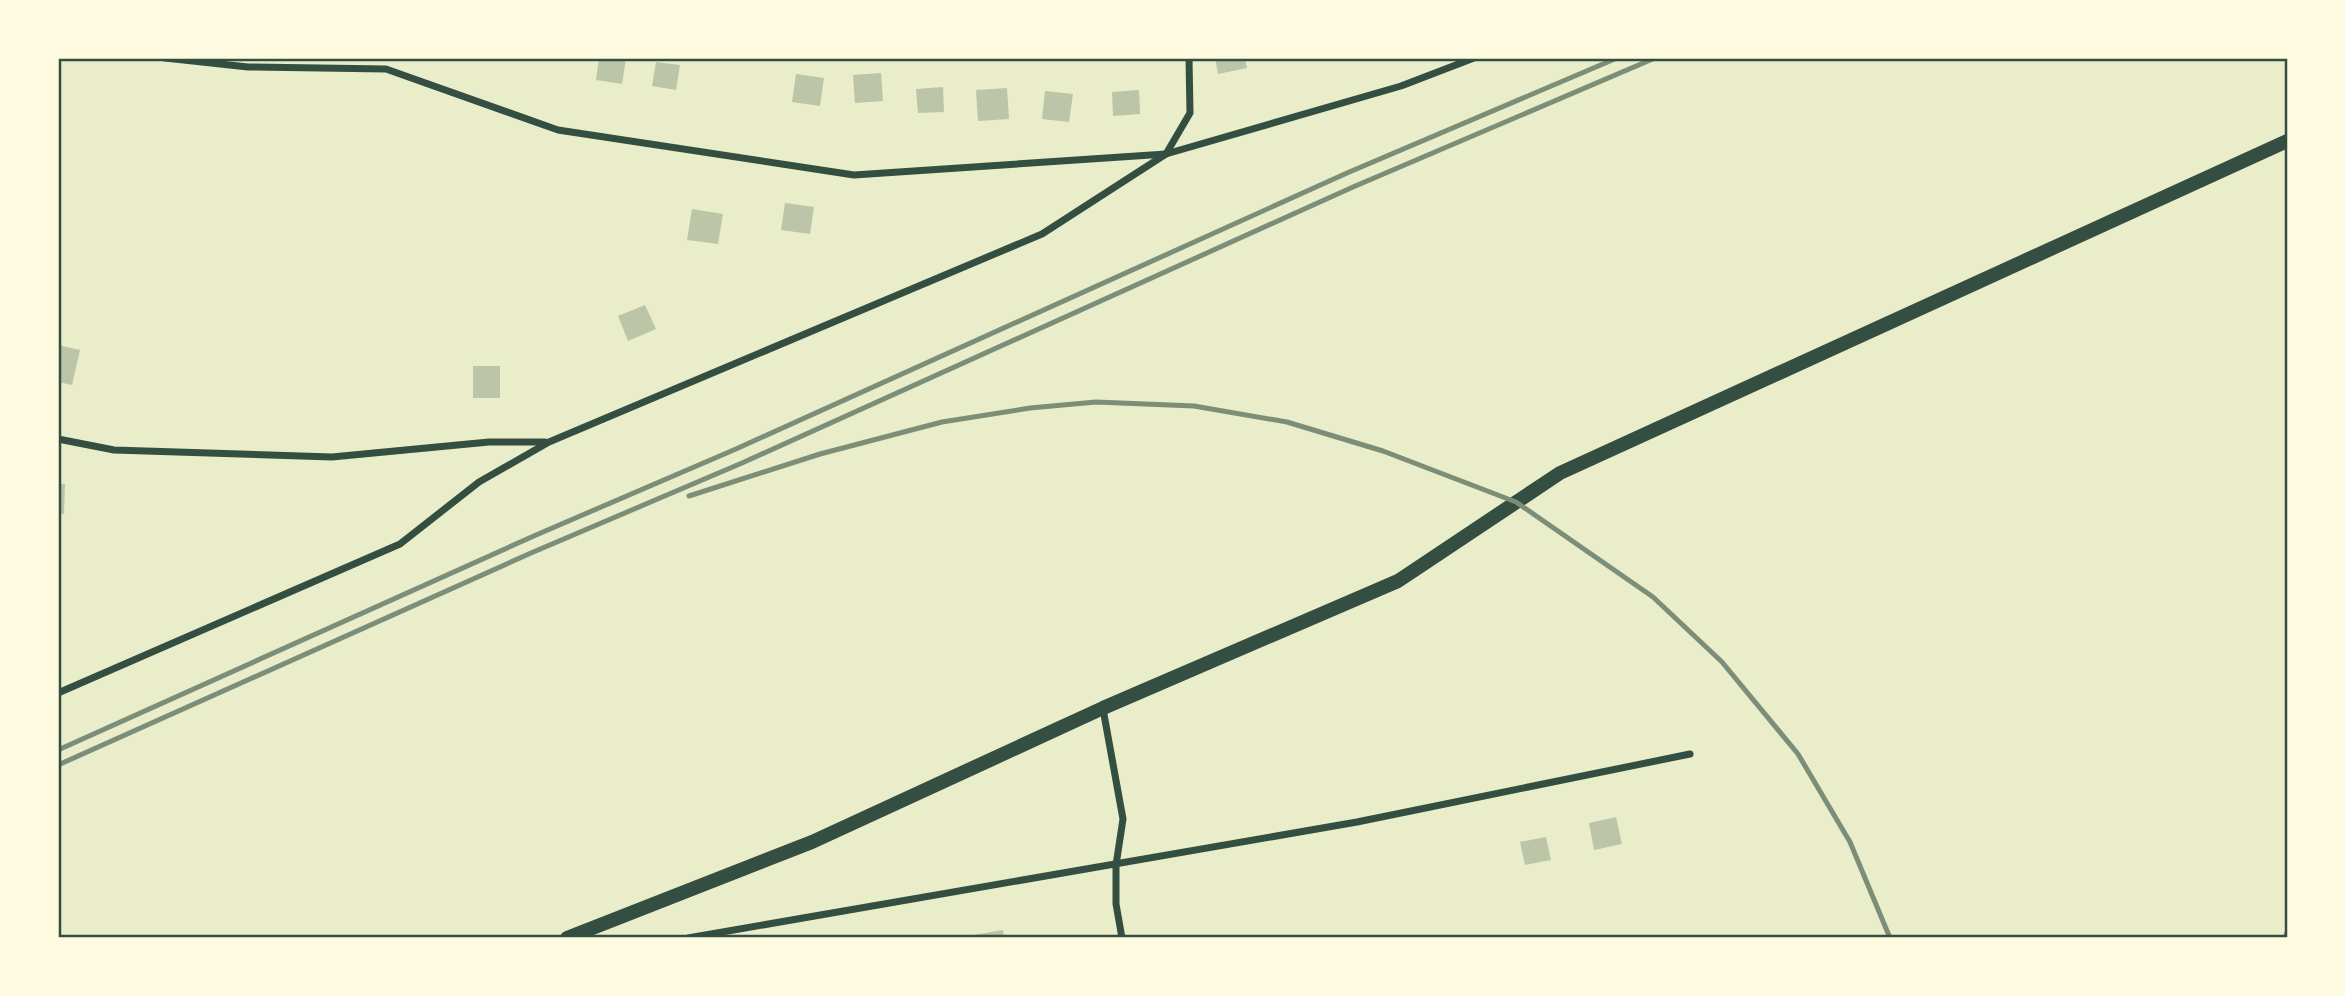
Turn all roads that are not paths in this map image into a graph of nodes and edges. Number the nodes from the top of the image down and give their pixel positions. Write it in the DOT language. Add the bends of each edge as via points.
graph roads {
  1 [pos="165,58"];
  2 [pos="1189,58"];
  3 [pos="1474,58"];
  4 [pos="2287,141"];
  5 [pos="1166,154"];
  6 [pos="58,439"];
  7 [pos="549,442"];
  8 [pos="58,693"];
  9 [pos="1103,708"];
  10 [pos="1690,754"];
  11 [pos="1116,865"];
  12 [pos="566,938"];
  13 [pos="688,938"];
  14 [pos="1122,938"];
  1 -- 5 [label="street" via="248,67 386,69 558,131 854,175"];
  2 -- 5 [label="street" via="1190,114"];
  3 -- 5 [label="street" via="1401,86"];
  4 -- 9 [label="main road" via="1560,473 1398,581"];
  5 -- 7 [label="street" via="1042,234"];
  6 -- 7 [label="street" via="114,450 332,457 489,442"];
  7 -- 8 [label="street" via="479,482 400,544"];
  9 -- 11 [label="street" via="1124,819"];
  9 -- 12 [label="main road" via="812,842"];
  10 -- 11 [label="street" via="1357,822"];
  11 -- 13 [label="street"];
  11 -- 14 [label="street"];
}
